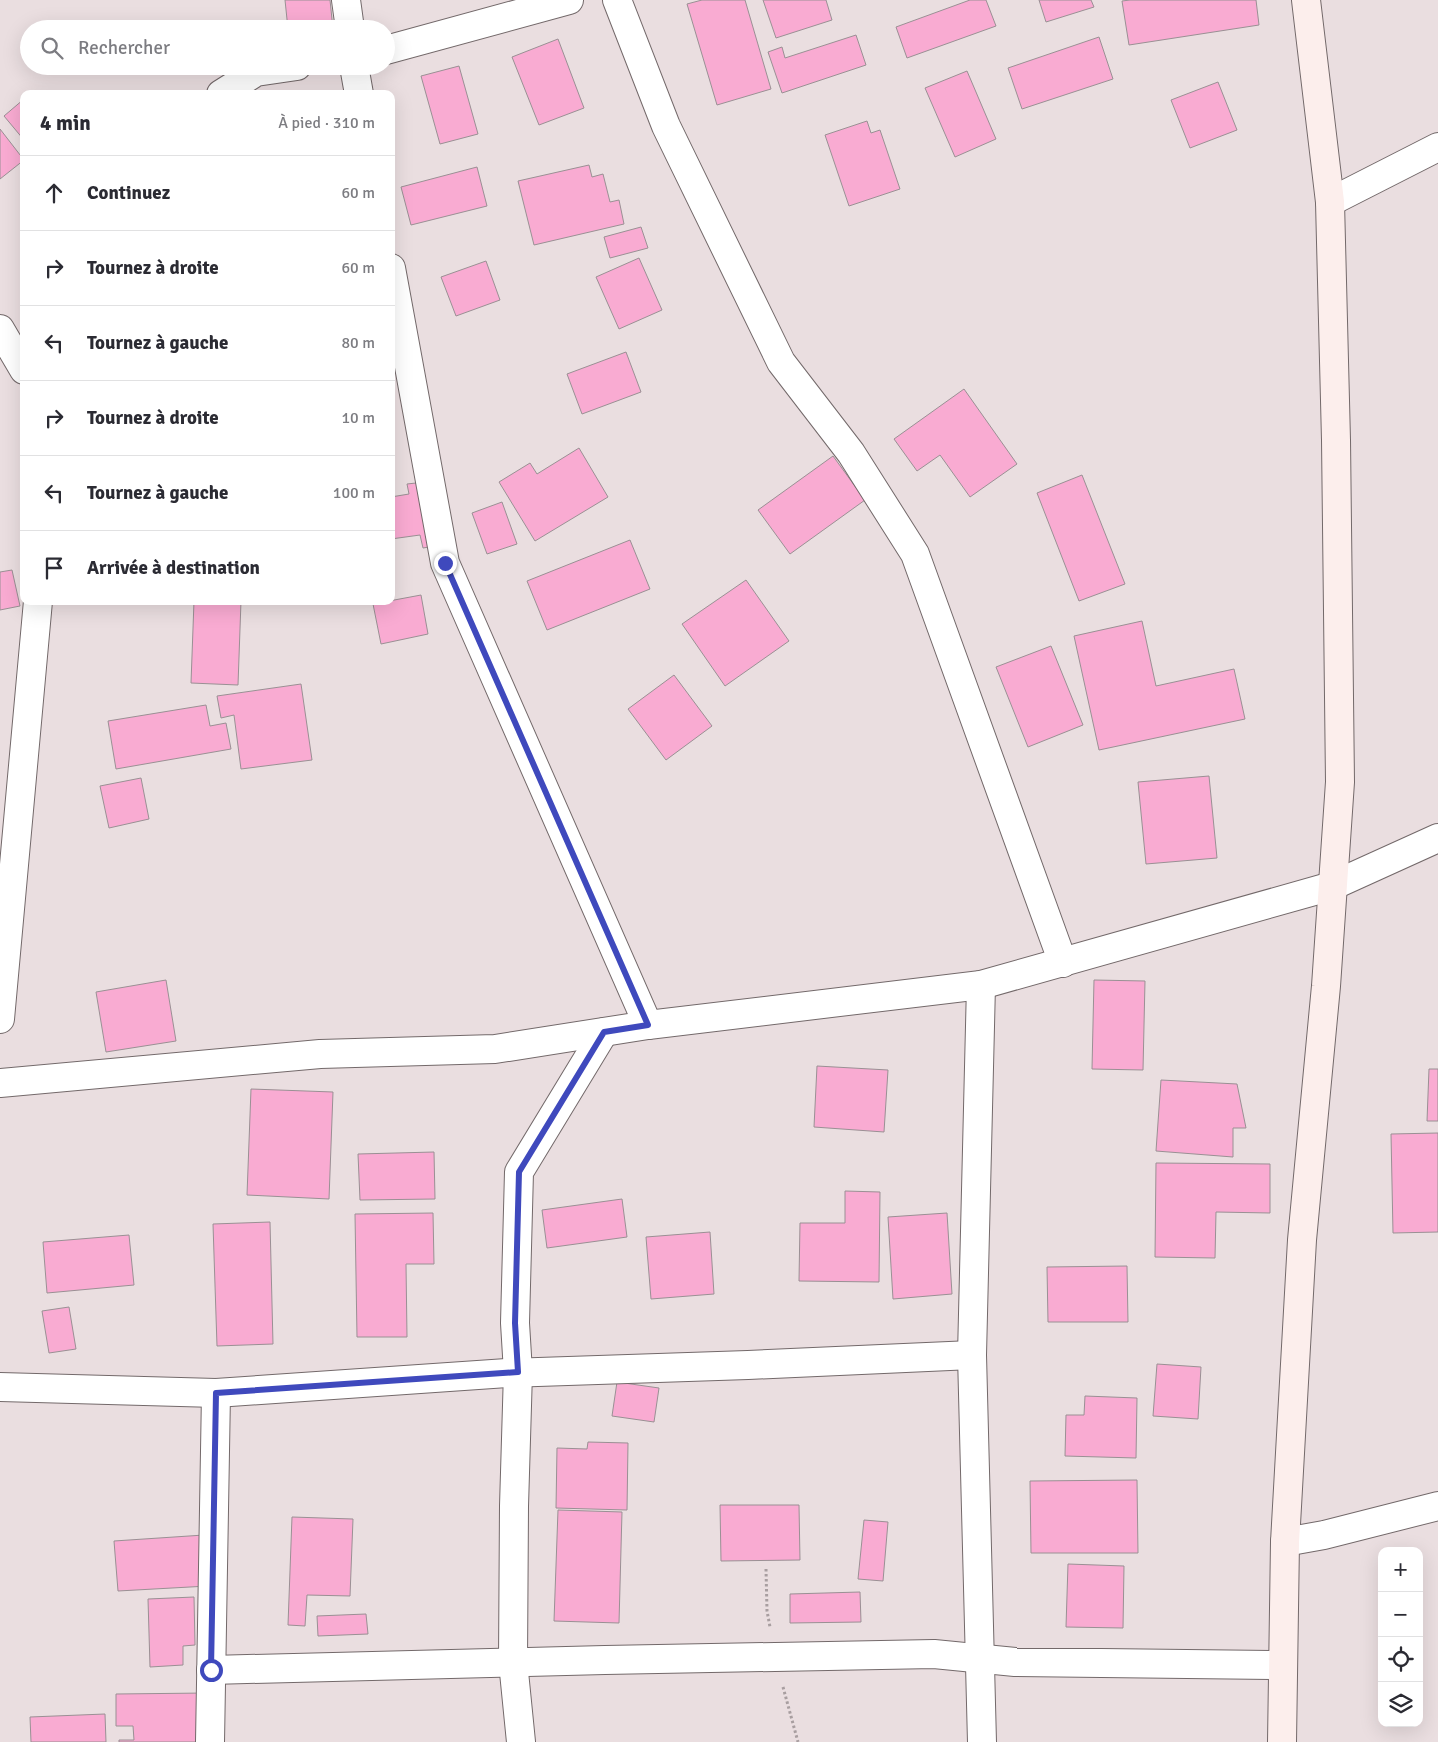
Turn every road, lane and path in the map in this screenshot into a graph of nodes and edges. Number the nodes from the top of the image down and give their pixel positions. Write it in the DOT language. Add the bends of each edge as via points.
graph roads {
  1 [pos="346,0"];
  2 [pos="569,0"];
  3 [pos="617,0"];
  4 [pos="1306,0"];
  5 [pos="349,20"];
  6 [pos="395,48"];
  7 [pos="251,75"];
  8 [pos="356,75"];
  9 [pos="227,90"];
  10 [pos="359,90"];
  11 [pos="1438,147"];
  12 [pos="1330,202"];
  13 [pos="395,290"];
  14 [pos="0,329"];
  15 [pos="20,363"];
  16 [pos="38,605"];
  17 [pos="1438,838"];
  18 [pos="1332,886"];
  19 [pos="1063,963"];
  20 [pos="981,986"];
  21 [pos="0,1019"];
  22 [pos="648,1025"];
  23 [pos="604,1032"];
  24 [pos="0,1082"];
  25 [pos="972,1355"];
  26 [pos="518,1372"];
  27 [pos="0,1387"];
  28 [pos="216,1393"];
  29 [pos="1438,1506"];
  30 [pos="1285,1542"];
  31 [pos="766,1569"];
  32 [pos="775,1657"];
  33 [pos="980,1659"];
  34 [pos="513,1662"];
  35 [pos="1283,1665"];
  36 [pos="211,1670"];
  37 [pos="210,1742"];
  38 [pos="521,1742"];
  39 [pos="798,1742"];
  40 [pos="982,1742"];
  41 [pos="1282,1742"];
  1 -- 5 [label="street"];
  2 -- 6 [label="street"];
  3 -- 19 [label="street" via="666,126 781,362 850,453 915,554"];
  4 -- 12 [label="street"];
  7 -- 9 [label="street"];
  8 -- 10 [label="street"];
  11 -- 12 [label="street"];
  12 -- 18 [label="street" via="1340,782"];
  13 -- 22 [label="street" via="445,563"];
  14 -- 15 [label="street"];
  16 -- 21 [label="street"];
  17 -- 18 [label="street"];
  18 -- 19 [label="street"];
  18 -- 30 [label="street" via="1302,1240"];
  19 -- 20 [label="street"];
  20 -- 22 [label="street"];
  20 -- 25 [label="street"];
  22 -- 23 [label="street"];
  23 -- 24 [label="street" via="495,1049 320,1054"];
  23 -- 26 [label="street" via="519,1172 515,1323"];
  25 -- 26 [label="street"];
  25 -- 33 [label="street"];
  26 -- 28 [label="street"];
  26 -- 34 [label="street"];
  27 -- 28 [label="street"];
  28 -- 36 [label="street"];
  29 -- 30 [label="street"];
  30 -- 35 [label="street"];
  31 -- 32 [label="path" via="767,1610"];
  32 -- 33 [label="street" via="934,1654"];
  32 -- 34 [label="street"];
  32 -- 39 [label="path"];
  33 -- 35 [label="street"];
  33 -- 40 [label="street"];
  34 -- 36 [label="street"];
  34 -- 38 [label="street"];
  35 -- 41 [label="street"];
  36 -- 37 [label="street"];
}
